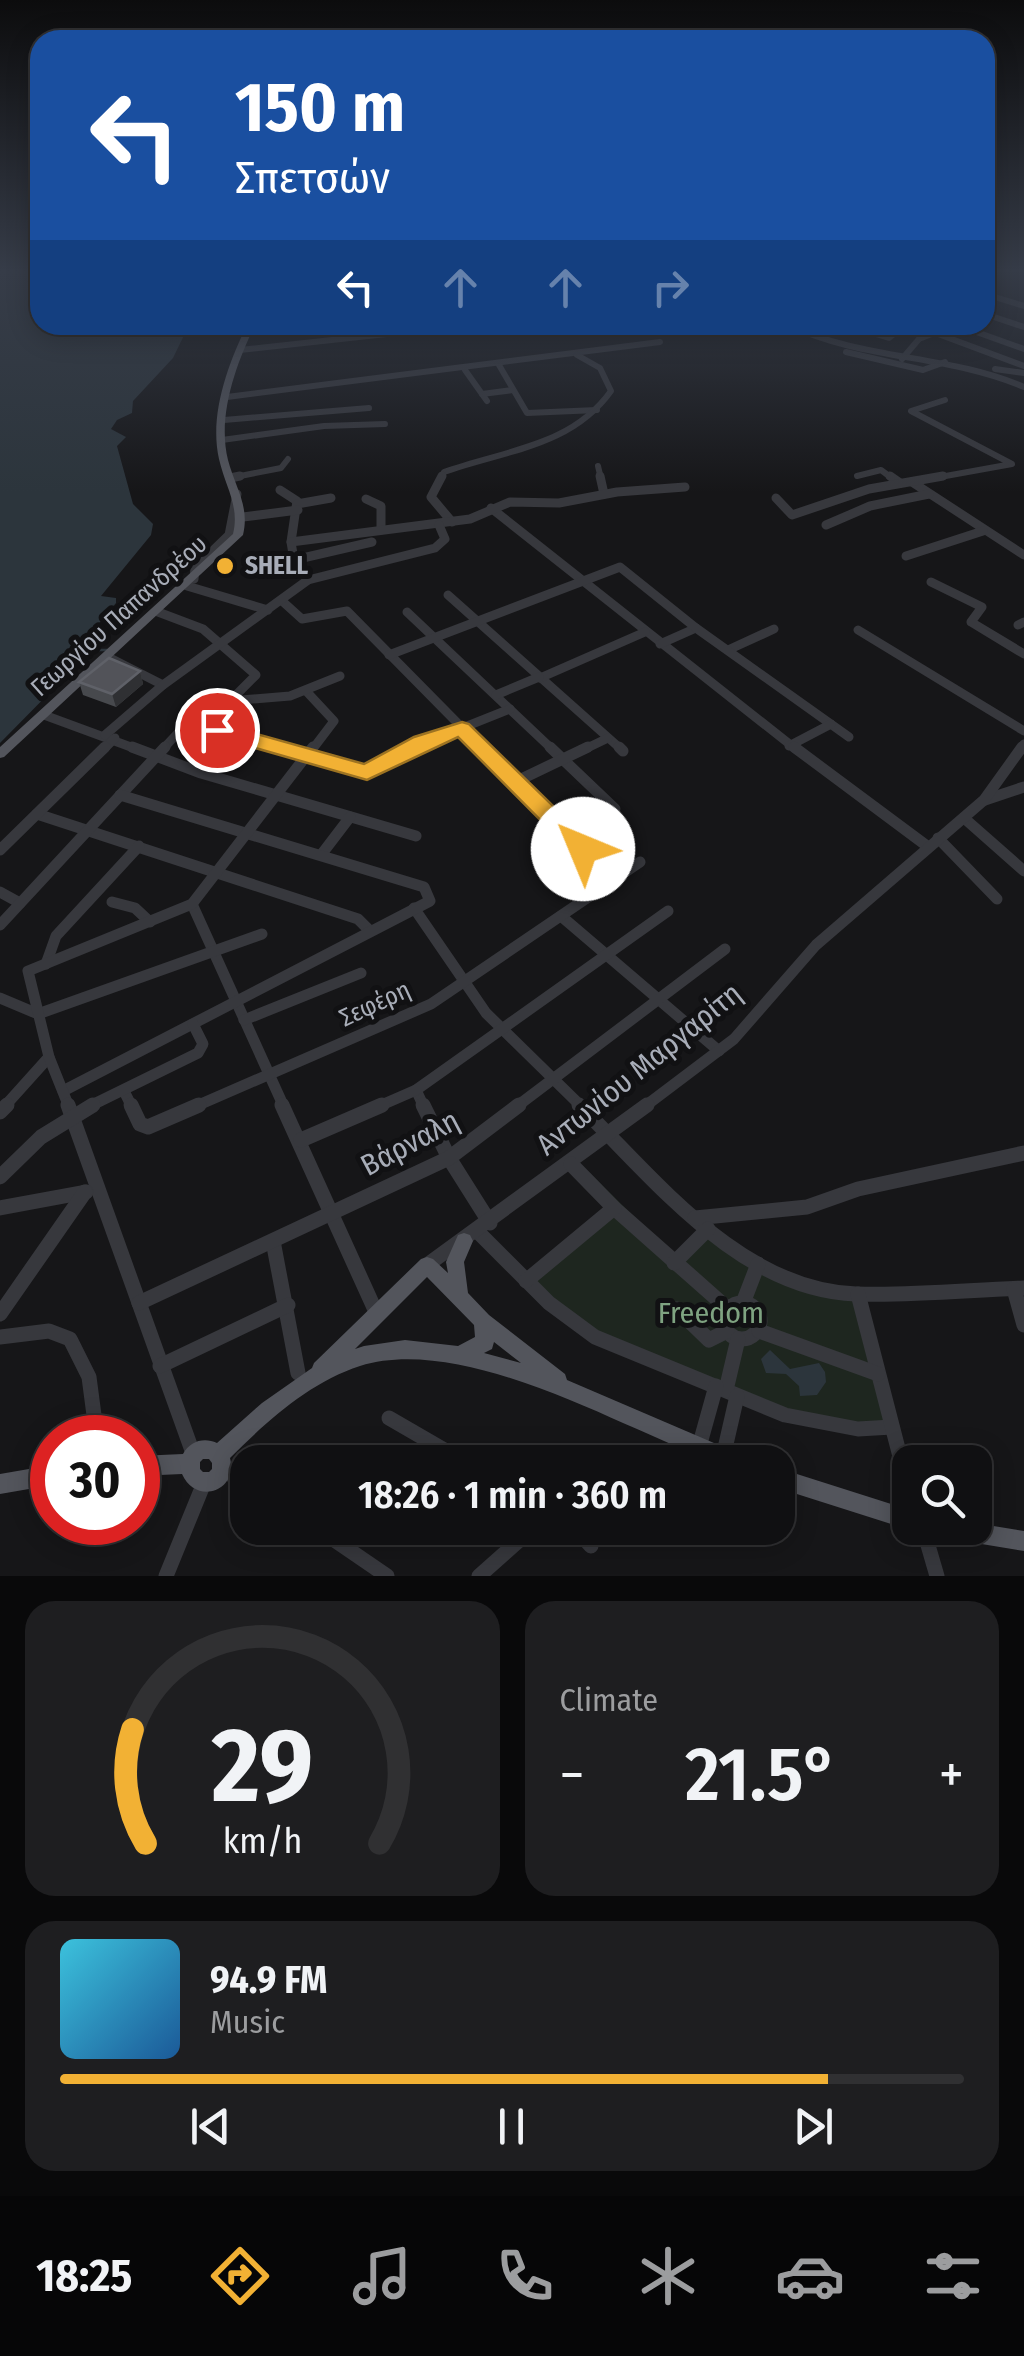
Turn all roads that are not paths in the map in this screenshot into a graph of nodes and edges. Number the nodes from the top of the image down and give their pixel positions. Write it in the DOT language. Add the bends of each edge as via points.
graph roads {
  1 [pos="962,344"];
  2 [pos="243,345"];
  3 [pos="308,345"];
  4 [pos="644,345"];
  5 [pos="828,345"];
  6 [pos="853,345"];
  7 [pos="913,345"];
  8 [pos="963,345"];
  9 [pos="239,353"];
  10 [pos="261,353"];
  11 [pos="905,354"];
  12 [pos="576,355"];
  13 [pos="946,360"];
  14 [pos="898,363"];
  15 [pos="500,366"];
  16 [pos="1024,368"];
  17 [pos="987,369"];
  18 [pos="465,370"];
  19 [pos="1024,387"];
  20 [pos="513,390"];
  21 [pos="228,397"];
  22 [pos="946,400"];
  23 [pos="368,408"];
  24 [pos="597,410"];
  25 [pos="224,420"];
  26 [pos="385,424"];
  27 [pos="222,440"];
  28 [pos="288,459"];
  29 [pos="1012,464"];
  30 [pos="1024,464"];
  31 [pos="598,466"];
  32 [pos="857,476"];
  33 [pos="230,478"];
  34 [pos="912,482"];
  35 [pos="900,483"];
  36 [pos="876,484"];
  37 [pos="684,487"];
  38 [pos="280,490"];
  39 [pos="562,492"];
  40 [pos="236,494"];
  41 [pos="604,494"];
  42 [pos="929,494"];
  43 [pos="332,498"];
  44 [pos="776,498"];
  45 [pos="366,499"];
  46 [pos="565,503"];
  47 [pos="298,507"];
  48 [pos="491,508"];
  49 [pos="243,516"];
  50 [pos="452,522"];
  51 [pos="439,525"];
  52 [pos="826,525"];
  53 [pos="381,530"];
  54 [pos="984,531"];
  55 [pos="291,542"];
  56 [pos="372,542"];
  57 [pos="340,550"];
  58 [pos="1024,555"];
  59 [pos="906,556"];
  60 [pos="294,560"];
  61 [pos="355,568"];
  62 [pos="308,580"];
  63 [pos="582,581"];
  64 [pos="190,582"];
  65 [pos="932,582"];
  66 [pos="448,595"];
  67 [pos="281,600"];
  68 [pos="268,610"];
  69 [pos="158,612"];
  70 [pos="408,612"];
  71 [pos="477,621"];
  72 [pos="696,628"];
  73 [pos="774,629"];
  74 [pos="858,630"];
  75 [pos="645,632"];
  76 [pos="434,637"];
  77 [pos="223,642"];
  78 [pos="660,644"];
  79 [pos="728,650"];
  80 [pos="389,654"];
  81 [pos="1024,654"];
  82 [pos="108,657"];
  83 [pos="340,676"];
  84 [pos="540,677"];
  85 [pos="163,685"];
  86 [pos="308,692"];
  87 [pos="496,695"];
  88 [pos="233,698"];
  89 [pos="510,709"];
  90 [pos="44,715"];
  91 [pos="187,721"];
  92 [pos="831,724"];
  93 [pos="462,728"];
  94 [pos="1024,731"];
  95 [pos="110,736"];
  96 [pos="849,737"];
  97 [pos="608,738"];
  98 [pos="1024,744"];
  99 [pos="790,746"];
  100 [pos="623,752"];
  101 [pos="0,754"];
  102 [pos="155,756"];
  103 [pos="307,756"];
  104 [pos="563,760"];
  105 [pos="515,782"];
  106 [pos="1022,791"];
  107 [pos="120,794"];
  108 [pos="276,795"];
  109 [pos="984,800"];
  110 [pos="615,809"];
  111 [pos="36,814"];
  112 [pos="350,817"];
  113 [pos="964,818"];
  114 [pos="88,829"];
  115 [pos="562,829"];
  116 [pos="247,832"];
  117 [pos="416,836"];
  118 [pos="932,842"];
  119 [pos="138,846"];
  120 [pos="0,850"];
  121 [pos="321,855"];
  122 [pos="640,862"];
  123 [pos="1024,871"];
  124 [pos="215,872"];
  125 [pos="0,892"];
  126 [pos="998,899"];
  127 [pos="112,902"];
  128 [pos="20,903"];
  129 [pos="192,904"];
  130 [pos="414,908"];
  131 [pos="668,911"];
  132 [pos="561,916"];
  133 [pos="150,922"];
  134 [pos="0,925"];
  135 [pos="370,931"];
  136 [pos="262,934"];
  137 [pos="725,949"];
  138 [pos="213,952"];
  139 [pos="604,956"];
  140 [pos="46,964"];
  141 [pos="362,973"];
  142 [pos="464,982"];
  143 [pos="0,998"];
  144 [pos="235,1002"];
  145 [pos="658,1002"];
  146 [pos="38,1014"];
  147 [pos="244,1020"];
  148 [pos="193,1024"];
  149 [pos="502,1027"];
  150 [pos="719,1050"];
  151 [pos="49,1056"];
  152 [pos="270,1074"];
  153 [pos="555,1079"];
  154 [pos="416,1090"];
  155 [pos="63,1091"];
  156 [pos="124,1091"];
  157 [pos="6,1096"];
  158 [pos="0,1112"];
  159 [pos="73,1118"];
  160 [pos="610,1133"];
  161 [pos="300,1140"];
  162 [pos="1024,1154"];
  163 [pos="449,1158"];
  164 [pos="570,1164"];
  165 [pos="3,1168"];
  166 [pos="102,1189"];
  167 [pos="85,1192"];
  168 [pos="0,1208"];
  169 [pos="614,1208"];
  170 [pos="333,1211"];
  171 [pos="702,1224"];
  172 [pos="477,1232"];
  173 [pos="272,1241"];
  174 [pos="674,1263"];
  175 [pos="427,1264"];
  176 [pos="758,1264"];
  177 [pos="526,1281"];
  178 [pos="1019,1288"];
  179 [pos="858,1294"];
  180 [pos="459,1295"];
  181 [pos="140,1303"];
  182 [pos="288,1305"];
  183 [pos="735,1306"];
  184 [pos="1,1309"];
  185 [pos="677,1309"];
  186 [pos="376,1312"];
  187 [pos="484,1321"];
  188 [pos="1024,1325"];
  189 [pos="759,1330"];
  190 [pos="732,1335"];
  191 [pos="0,1337"];
  192 [pos="353,1338"];
  193 [pos="366,1354"];
  194 [pos="461,1355"];
  195 [pos="160,1366"];
  196 [pos="878,1374"];
  197 [pos="306,1376"];
  198 [pos="726,1391"];
  199 [pos="576,1394"];
  200 [pos="93,1415"];
  201 [pos="389,1418"];
  202 [pos="892,1426"];
  203 [pos="436,1445"];
  204 [pos="691,1445"];
  205 [pos="699,1445"];
  206 [pos="728,1445"];
  207 [pos="897,1445"];
  208 [pos="192,1460"];
  209 [pos="221,1462"];
  210 [pos="160,1464"];
  211 [pos="230,1469"];
  212 [pos="30,1479"];
  213 [pos="204,1483"];
  214 [pos="795,1483"];
  215 [pos="0,1484"];
  216 [pos="892,1514"];
  217 [pos="992,1536"];
  218 [pos="1024,1542"];
  219 [pos="341,1545"];
  220 [pos="514,1545"];
  221 [pos="928,1545"];
  222 [pos="166,1576"];
  223 [pos="386,1576"];
  224 [pos="478,1576"];
  225 [pos="937,1576"];
  1 -- 13 [label="street"];
  2 -- 9 [label="main road"];
  3 -- 9 [label="street"];
  4 -- 12 [label="street"];
  5 -- 14 [label="street"];
  6 -- 11 [label="street"];
  7 -- 11 [label="street"];
  8 -- 16 [label="street"];
  9 -- 10 [label="street"];
  9 -- 21 [label="main road"];
  11 -- 13 [label="street"];
  11 -- 14 [label="street"];
  12 -- 15 [label="street"];
  12 -- 24 [label="street" via="600,368 611,390"];
  13 -- 14 [label="street" via="923,370"];
  13 -- 17 [label="street"];
  15 -- 18 [label="street"];
  15 -- 20 [label="street"];
  16 -- 17 [label="street"];
  17 -- 19 [label="street"];
  18 -- 20 [label="street" via="484,397"];
  18 -- 21 [label="street"];
  20 -- 24 [label="street" via="532,414"];
  21 -- 25 [label="main road"];
  22 -- 29 [label="street" via="911,410"];
  23 -- 25 [label="street"];
  24 -- 50 [label="street" via="519,452 444,472 432,497"];
  25 -- 27 [label="main road"];
  26 -- 27 [label="street"];
  27 -- 33 [label="main road"];
  28 -- 33 [label="street" via="281,468"];
  29 -- 30 [label="street"];
  29 -- 34 [label="street"];
  31 -- 41 [label="street"];
  32 -- 35 [label="street" via="882,470"];
  33 -- 40 [label="main road"];
  34 -- 35 [label="street"];
  34 -- 42 [label="street"];
  35 -- 36 [label="street"];
  35 -- 44 [label="street" via="792,516"];
  37 -- 41 [label="street"];
  38 -- 47 [label="street"];
  39 -- 46 [label="street"];
  40 -- 49 [label="main road"];
  40 -- 64 [label="street" via="229,535 195,568"];
  41 -- 46 [label="street"];
  42 -- 52 [label="street" via="870,506"];
  42 -- 54 [label="street"];
  43 -- 47 [label="street"];
  45 -- 53 [label="street" via="381,506"];
  46 -- 48 [label="street"];
  47 -- 49 [label="street"];
  47 -- 55 [label="street"];
  48 -- 50 [label="street"];
  48 -- 63 [label="street"];
  49 -- 64 [label="main road, Γεωργίου Παπανδρέου" via="232,542"];
  50 -- 51 [label="street"];
  51 -- 53 [label="street"];
  51 -- 61 [label="street" via="445,539 438,547"];
  53 -- 55 [label="street"];
  54 -- 58 [label="street"];
  54 -- 59 [label="street"];
  55 -- 60 [label="street"];
  56 -- 57 [label="street"];
  57 -- 60 [label="street"];
  57 -- 61 [label="street"];
  60 -- 62 [label="street"];
  61 -- 62 [label="street"];
  62 -- 67 [label="street"];
  63 -- 71 [label="street"];
  63 -- 72 [label="street" via="620,567"];
  63 -- 75 [label="street"];
  64 -- 68 [label="street"];
  64 -- 69 [label="main road, Γεωργίου Παπανδρέου"];
  65 -- 81 [label="street" via="982,607 971,622"];
  66 -- 71 [label="street"];
  67 -- 68 [label="street"];
  67 -- 80 [label="street" via="302,619 346,611"];
  68 -- 77 [label="street"];
  69 -- 77 [label="street"];
  69 -- 82 [label="main road, Γεωργίου Παπανδρέου"];
  70 -- 76 [label="street"];
  71 -- 76 [label="street"];
  71 -- 84 [label="street"];
  72 -- 78 [label="street"];
  72 -- 79 [label="street"];
  73 -- 79 [label="street"];
  74 -- 94 [label="street"];
  75 -- 78 [label="street"];
  75 -- 84 [label="street"];
  76 -- 80 [label="street"];
  76 -- 87 [label="street"];
  77 -- 85 [label="street"];
  77 -- 88 [label="street" via="256,675"];
  78 -- 99 [label="street"];
  79 -- 92 [label="street"];
  80 -- 93 [label="street"];
  82 -- 85 [label="street"];
  82 -- 90 [label="main road, Γεωργίου Παπανδρέου"];
  83 -- 86 [label="street"];
  84 -- 87 [label="street"];
  84 -- 97 [label="street"];
  85 -- 95 [label="street"];
  86 -- 88 [label="street" via="257,702"];
  86 -- 103 [label="street" via="334,721"];
  87 -- 89 [label="street"];
  88 -- 91 [label="street" via="206,702"];
  89 -- 93 [label="street"];
  89 -- 104 [label="street"];
  90 -- 95 [label="street"];
  90 -- 101 [label="main road, Γεωργίου Παπανδρέου"];
  91 -- 102 [label="street"];
  91 -- 103 [label="street"];
  92 -- 96 [label="street"];
  92 -- 99 [label="street"];
  93 -- 103 [label="street" via="367,772"];
  93 -- 105 [label="street"];
  95 -- 102 [label="street"];
  95 -- 111 [label="street"];
  97 -- 100 [label="street"];
  97 -- 104 [label="street"];
  98 -- 109 [label="street, Αντωνίου Μαργαρίτη"];
  99 -- 118 [label="street"];
  102 -- 107 [label="street"];
  102 -- 108 [label="street"];
  103 -- 108 [label="street"];
  104 -- 105 [label="street"];
  104 -- 110 [label="street"];
  105 -- 115 [label="street"];
  106 -- 109 [label="street"];
  107 -- 114 [label="street"];
  107 -- 116 [label="street"];
  108 -- 112 [label="street"];
  108 -- 116 [label="street"];
  109 -- 113 [label="street, Αντωνίου Μαργαρίτη"];
  111 -- 114 [label="street"];
  111 -- 120 [label="street"];
  112 -- 117 [label="street"];
  112 -- 121 [label="street"];
  113 -- 118 [label="street, Αντωνίου Μαργαρίτη"];
  113 -- 123 [label="street"];
  114 -- 119 [label="street"];
  114 -- 128 [label="street"];
  116 -- 121 [label="street"];
  116 -- 124 [label="street"];
  118 -- 126 [label="street"];
  118 -- 150 [label="street, Αντωνίου Μαργαρίτη" via="816,945 756,1018"];
  119 -- 124 [label="street"];
  119 -- 140 [label="street" via="56,936"];
  121 -- 130 [label="street" via="429,891 430,901"];
  122 -- 132 [label="street, Σεφέρη"];
  124 -- 129 [label="street"];
  124 -- 135 [label="street" via="358,919"];
  125 -- 128 [label="street"];
  127 -- 133 [label="street"];
  128 -- 134 [label="street"];
  129 -- 133 [label="street"];
  129 -- 138 [label="street"];
  130 -- 135 [label="street"];
  130 -- 142 [label="street"];
  131 -- 139 [label="street"];
  132 -- 139 [label="street"];
  132 -- 142 [label="street, Σεφέρη"];
  133 -- 140 [label="street"];
  135 -- 144 [label="street"];
  136 -- 138 [label="street"];
  137 -- 145 [label="street, Βάρναλη"];
  138 -- 144 [label="street"];
  138 -- 146 [label="street"];
  139 -- 145 [label="street"];
  139 -- 149 [label="street"];
  140 -- 146 [label="street" via="28,971"];
  141 -- 147 [label="street"];
  142 -- 149 [label="street"];
  142 -- 152 [label="street, Σεφέρη" via="402,1018"];
  143 -- 146 [label="street"];
  144 -- 147 [label="street"];
  144 -- 148 [label="street"];
  145 -- 150 [label="street"];
  145 -- 153 [label="street, Βάρναλη"];
  146 -- 151 [label="street"];
  147 -- 152 [label="street"];
  148 -- 155 [label="street"];
  148 -- 156 [label="street" via="200,1052"];
  149 -- 153 [label="street"];
  149 -- 154 [label="street"];
  150 -- 160 [label="street, Αντωνίου Μαργαρίτη"];
  151 -- 155 [label="street"];
  151 -- 157 [label="street"];
  152 -- 156 [label="street, Σεφέρη" via="147,1127"];
  152 -- 161 [label="street"];
  153 -- 160 [label="street"];
  153 -- 163 [label="street, Βάρναλη"];
  154 -- 161 [label="street"];
  154 -- 163 [label="street"];
  155 -- 159 [label="street"];
  156 -- 159 [label="street"];
  157 -- 158 [label="street"];
  159 -- 165 [label="street"];
  159 -- 166 [label="street"];
  160 -- 164 [label="street, Αντωνίου Μαργαρίτη"];
  160 -- 171 [label="street"];
  161 -- 170 [label="street"];
  162 -- 171 [label="street" via="858,1188 808,1207"];
  163 -- 170 [label="street, Βάρναλη"];
  163 -- 172 [label="street"];
  164 -- 169 [label="street"];
  164 -- 172 [label="street, Αντωνίου Μαργαρίτη"];
  166 -- 167 [label="street"];
  166 -- 181 [label="street"];
  167 -- 168 [label="street"];
  167 -- 184 [label="street"];
  169 -- 174 [label="street"];
  169 -- 177 [label="street"];
  170 -- 173 [label="street, Βάρναλη"];
  170 -- 186 [label="street"];
  171 -- 174 [label="street"];
  171 -- 176 [label="street"];
  172 -- 175 [label="street, Αντωνίου Μαργαρίτη"];
  172 -- 177 [label="street"];
  172 -- 180 [label="main road" via="454,1262"];
  173 -- 181 [label="street, Βάρναλη"];
  173 -- 182 [label="street"];
  174 -- 183 [label="street"];
  175 -- 180 [label="main road"];
  175 -- 186 [label="main road, Αντωνίου Μαργαρίτη"];
  176 -- 179 [label="street" via="805,1284"];
  176 -- 183 [label="street"];
  177 -- 198 [label="street" via="595,1337"];
  178 -- 179 [label="street"];
  178 -- 188 [label="street"];
  179 -- 196 [label="street"];
  180 -- 187 [label="main road"];
  181 -- 195 [label="street"];
  182 -- 195 [label="street"];
  182 -- 197 [label="street"];
  183 -- 189 [label="street" via="758,1314"];
  183 -- 190 [label="street" via="723,1318"];
  185 -- 190 [label="street" via="709,1340"];
  186 -- 192 [label="main road, Αντωνίου Μαργαρίτη"];
  187 -- 194 [label="main road" via="485,1342"];
  187 -- 199 [label="main road"];
  189 -- 190 [label="street" via="750,1339"];
  189 -- 196 [label="street"];
  190 -- 198 [label="street"];
  191 -- 200 [label="street" via="61,1332 70,1339 89,1376"];
  192 -- 193 [label="main road"];
  192 -- 197 [label="main road, Αντωνίου Μαργαρίτη"];
  193 -- 194 [label="main road" via="422,1349"];
  193 -- 197 [label="main road"];
  194 -- 199 [label="main road"];
  195 -- 208 [label="street"];
  196 -- 202 [label="street"];
  197 -- 209 [label="main road" via="250,1424"];
  198 -- 202 [label="street" via="819,1423"];
  198 -- 205 [label="street"];
  198 -- 206 [label="street"];
  199 -- 204 [label="main road"];
  201 -- 203 [label="street"];
  202 -- 207 [label="street"];
  208 -- 209 [label="main road" via="208,1449"];
  208 -- 210 [label="main road"];
  208 -- 213 [label="main road" via="191,1476"];
  209 -- 211 [label="street"];
  209 -- 213 [label="main road"];
  212 -- 215 [label="main road"];
  213 -- 222 [label="street"];
  214 -- 216 [label="main road"];
  217 -- 218 [label="main road"];
  219 -- 223 [label="street"];
  220 -- 224 [label="street"];
  221 -- 225 [label="street"];
}
